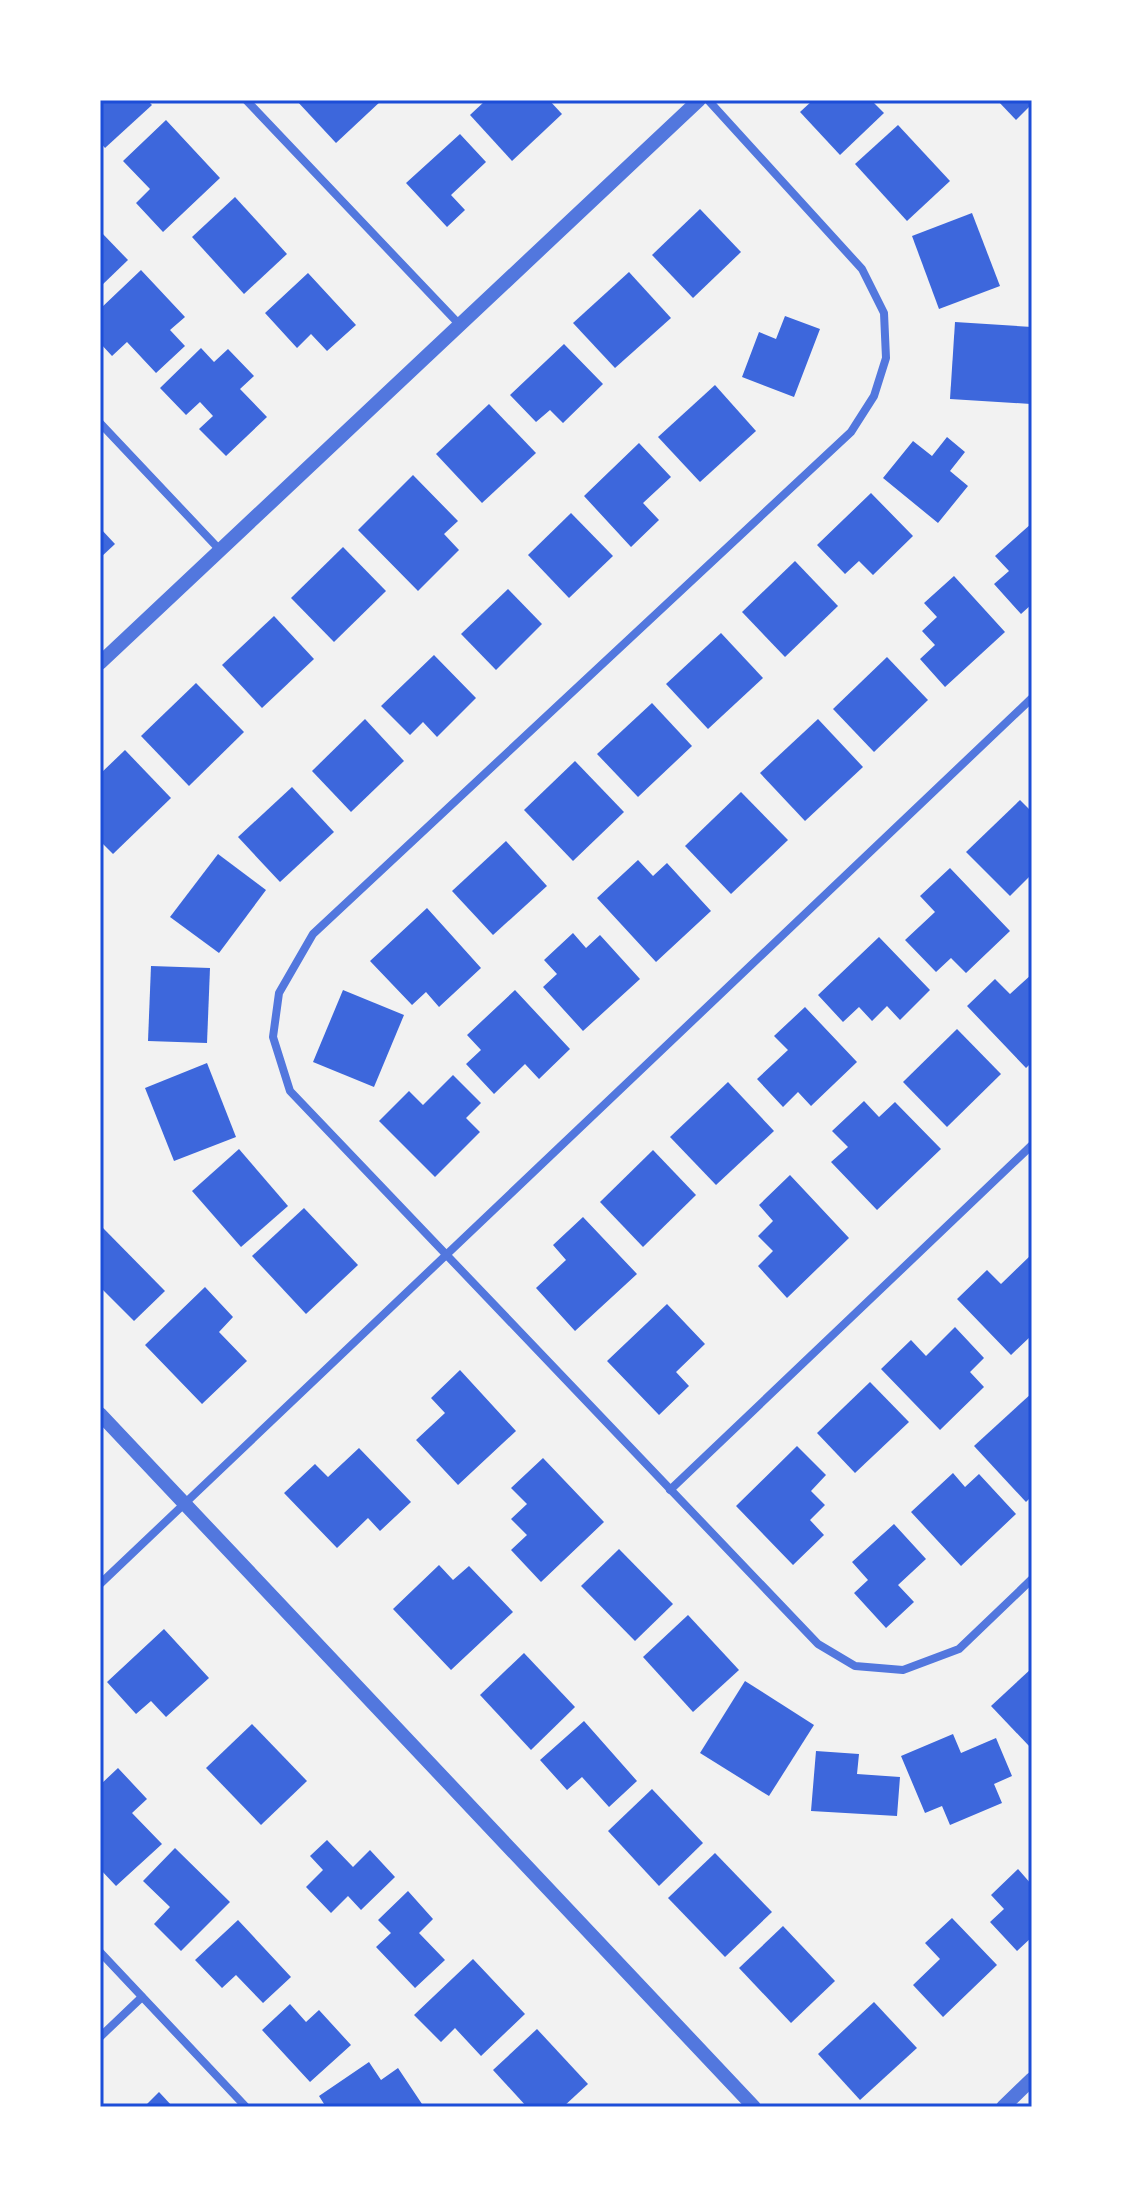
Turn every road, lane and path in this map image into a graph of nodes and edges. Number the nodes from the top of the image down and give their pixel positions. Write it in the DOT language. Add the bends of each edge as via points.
graph roads {
  1 [pos="246,100"];
  2 [pos="699,100"];
  3 [pos="708,100"];
  4 [pos="458,323"];
  5 [pos="100,423"];
  6 [pos="219,549"];
  7 [pos="100,663"];
  8 [pos="1032,698"];
  9 [pos="1032,1145"];
  10 [pos="446,1257"];
  11 [pos="100,1414"];
  12 [pos="670,1490"];
  13 [pos="186,1503"];
  14 [pos="1032,1579"];
  15 [pos="100,1584"];
  16 [pos="100,1952"];
  17 [pos="142,1997"];
  18 [pos="100,2037"];
  19 [pos="1032,2079"];
  20 [pos="246,2107"];
  21 [pos="754,2107"];
  22 [pos="1003,2107"];
  1 -- 4 [label="street"];
  2 -- 4 [label="street"];
  3 -- 10 [label="street" via="862,269 884,313 886,358 874,396 851,432 313,934 279,993 273,1037 290,1091"];
  4 -- 6 [label="street"];
  5 -- 6 [label="street"];
  6 -- 7 [label="street"];
  8 -- 10 [label="street"];
  9 -- 12 [label="street"];
  10 -- 12 [label="street"];
  10 -- 13 [label="street"];
  11 -- 13 [label="street"];
  12 -- 14 [label="street" via="818,1644 855,1666 903,1670 959,1649"];
  13 -- 15 [label="street"];
  13 -- 21 [label="street"];
  16 -- 17 [label="street"];
  17 -- 18 [label="street"];
  17 -- 20 [label="street"];
  19 -- 22 [label="street"];
}
